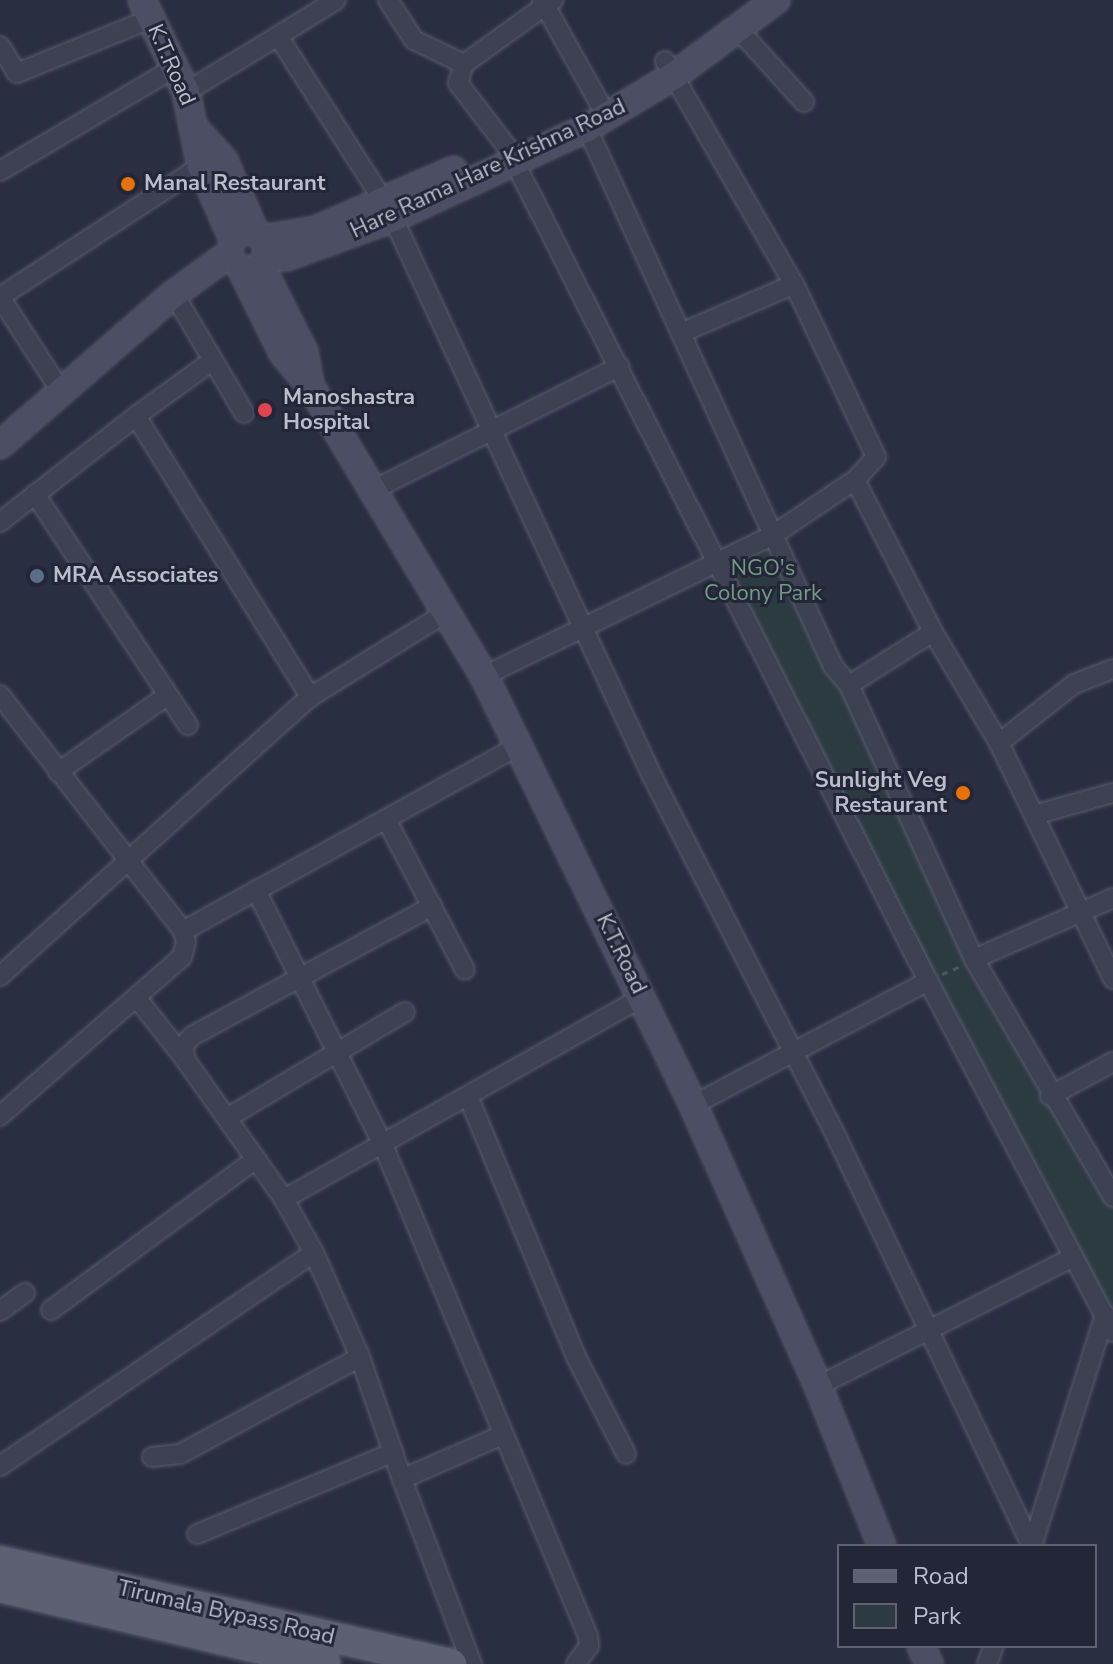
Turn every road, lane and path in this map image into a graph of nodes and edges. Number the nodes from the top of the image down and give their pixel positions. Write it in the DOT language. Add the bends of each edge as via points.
graph roads {
  1 [pos="336,0"];
  2 [pos="388,0"];
  3 [pos="547,2"];
  4 [pos="761,2"];
  5 [pos="146,9"];
  6 [pos="737,28"];
  7 [pos="278,36"];
  8 [pos="0,46"];
  9 [pos="464,64"];
  10 [pos="174,68"];
  11 [pos="670,68"];
  12 [pos="186,92"];
  13 [pos="804,102"];
  14 [pos="600,104"];
  15 [pos="587,128"];
  16 [pos="198,132"];
  17 [pos="510,153"];
  18 [pos="201,166"];
  19 [pos="0,171"];
  20 [pos="388,209"];
  21 [pos="250,250"];
  22 [pos="794,284"];
  23 [pos="174,294"];
  24 [pos="0,297"];
  25 [pos="681,333"];
  26 [pos="213,360"];
  27 [pos="619,367"];
  28 [pos="62,393"];
  29 [pos="244,413"];
  30 [pos="136,416"];
  31 [pos="494,431"];
  32 [pos="0,445"];
  33 [pos="855,480"];
  34 [pos="369,492"];
  35 [pos="35,494"];
  36 [pos="0,522"];
  37 [pos="773,535"];
  38 [pos="718,562"];
  39 [pos="447,612"];
  40 [pos="584,627"];
  41 [pos="933,632"];
  42 [pos="1113,669"];
  43 [pos="484,676"];
  44 [pos="849,685"];
  45 [pos="0,695"];
  46 [pos="168,695"];
  47 [pos="310,697"];
  48 [pos="188,725"];
  49 [pos="999,743"];
  50 [pos="518,746"];
  51 [pos="58,772"];
  52 [pos="1113,793"];
  53 [pos="1034,815"];
  54 [pos="386,819"];
  55 [pos="128,863"];
  56 [pos="256,890"];
  57 [pos="1113,898"];
  58 [pos="432,906"];
  59 [pos="1079,909"];
  60 [pos="183,931"];
  61 [pos="973,960"];
  62 [pos="465,970"];
  63 [pos="0,976"];
  64 [pos="299,978"];
  65 [pos="1113,979"];
  66 [pos="930,980"];
  67 [pos="136,997"];
  68 [pos="642,997"];
  69 [pos="405,1012"];
  70 [pos="336,1051"];
  71 [pos="790,1051"];
  72 [pos="185,1059"];
  73 [pos="1113,1062"];
  74 [pos="468,1096"];
  75 [pos="1050,1096"];
  76 [pos="693,1105"];
  77 [pos="0,1116"];
  78 [pos="227,1118"];
  79 [pos="383,1145"];
  80 [pos="256,1159"];
  81 [pos="1113,1197"];
  82 [pos="284,1199"];
  83 [pos="314,1253"];
  84 [pos="1073,1257"];
  85 [pos="25,1293"];
  86 [pos="51,1310"];
  87 [pos="0,1311"];
  88 [pos="1109,1323"];
  89 [pos="927,1329"];
  90 [pos="360,1357"];
  91 [pos="818,1386"];
  92 [pos="502,1435"];
  93 [pos="394,1452"];
  94 [pos="626,1454"];
  95 [pos="152,1457"];
  96 [pos="3,1458"];
  97 [pos="402,1479"];
  98 [pos="197,1534"];
  99 [pos="881,1544"];
  100 [pos="1031,1544"];
  101 [pos="1033,1544"];
  102 [pos="5,1581"];
  103 [pos="325,1664"];
  104 [pos="451,1664"];
  105 [pos="472,1664"];
  106 [pos="576,1664"];
  1 -- 7 [label="street"];
  2 -- 9 [label="street" via="414,40"];
  3 -- 9 [label="street"];
  3 -- 14 [label="street"];
  4 -- 6 [label="main road, Hare Rama Hare Krishna Road"];
  4 -- 11 [label="main road, Hare Rama Hare Krishna Road"];
  5 -- 8 [label="street" via="17,73"];
  5 -- 10 [label="main road, K.T.Road"];
  6 -- 11 [label="main road, Hare Rama Hare Krishna Road"];
  6 -- 13 [label="street"];
  7 -- 12 [label="street"];
  7 -- 20 [label="street"];
  9 -- 17 [label="street" via="458,83"];
  10 -- 12 [label="main road, K.T.Road"];
  10 -- 19 [label="street"];
  11 -- 14 [label="main road, Hare Rama Hare Krishna Road"];
  11 -- 15 [label="main road, Hare Rama Hare Krishna Road"];
  11 -- 22 [label="street"];
  12 -- 16 [label="main road, K.T.Road"];
  14 -- 17 [label="main road, Hare Rama Hare Krishna Road"];
  15 -- 17 [label="main road, Hare Rama Hare Krishna Road"];
  15 -- 25 [label="street"];
  16 -- 18 [label="main road, K.T.Road"];
  16 -- 21 [label="main road, K.T.Road" via="224,161"];
  17 -- 20 [label="main road, Hare Rama Hare Krishna Road"];
  17 -- 27 [label="street"];
  18 -- 21 [label="main road, K.T.Road"];
  18 -- 24 [label="street"];
  20 -- 21 [label="main road, Hare Rama Hare Krishna Road" via="286,257"];
  20 -- 31 [label="street"];
  21 -- 23 [label="main road"];
  21 -- 34 [label="main road, K.T.Road" via="283,353 311,387"];
  22 -- 25 [label="street"];
  22 -- 33 [label="street" via="876,457"];
  23 -- 26 [label="street"];
  23 -- 28 [label="main road"];
  24 -- 28 [label="street"];
  25 -- 37 [label="street"];
  26 -- 29 [label="street"];
  26 -- 30 [label="street"];
  27 -- 31 [label="street"];
  27 -- 38 [label="street"];
  28 -- 32 [label="main road"];
  30 -- 35 [label="street"];
  30 -- 47 [label="street"];
  31 -- 34 [label="street"];
  31 -- 40 [label="street"];
  33 -- 37 [label="street"];
  33 -- 41 [label="street"];
  34 -- 39 [label="main road, K.T.Road"];
  35 -- 36 [label="street"];
  35 -- 46 [label="street"];
  37 -- 38 [label="street"];
  37 -- 44 [label="street" via="833,666"];
  38 -- 40 [label="street"];
  38 -- 66 [label="street"];
  39 -- 43 [label="main road, K.T.Road"];
  39 -- 47 [label="street"];
  40 -- 43 [label="street"];
  40 -- 71 [label="street"];
  41 -- 44 [label="street"];
  41 -- 49 [label="street"];
  42 -- 49 [label="street" via="1074,684"];
  43 -- 50 [label="main road, K.T.Road"];
  44 -- 61 [label="street"];
  45 -- 51 [label="street"];
  46 -- 48 [label="street"];
  46 -- 51 [label="street"];
  47 -- 55 [label="street"];
  49 -- 53 [label="street"];
  50 -- 54 [label="street"];
  50 -- 68 [label="main road, K.T.Road"];
  51 -- 55 [label="street"];
  52 -- 53 [label="street"];
  53 -- 59 [label="street"];
  54 -- 56 [label="street"];
  54 -- 58 [label="street"];
  55 -- 60 [label="street"];
  55 -- 63 [label="street"];
  56 -- 60 [label="street"];
  56 -- 64 [label="street"];
  57 -- 59 [label="street"];
  58 -- 62 [label="street"];
  58 -- 64 [label="street"];
  59 -- 61 [label="street"];
  59 -- 65 [label="street"];
  60 -- 67 [label="street" via="182,957"];
  61 -- 66 [label="path"];
  61 -- 75 [label="street"];
  64 -- 70 [label="street"];
  64 -- 72 [label="street" via="192,1036 184,1045"];
  66 -- 71 [label="street"];
  66 -- 84 [label="street"];
  67 -- 72 [label="street"];
  67 -- 77 [label="street"];
  68 -- 74 [label="street"];
  68 -- 76 [label="main road, K.T.Road"];
  69 -- 70 [label="street"];
  70 -- 78 [label="street"];
  70 -- 79 [label="street"];
  71 -- 76 [label="street"];
  71 -- 89 [label="street"];
  72 -- 78 [label="street"];
  73 -- 75 [label="street"];
  74 -- 79 [label="street"];
  74 -- 94 [label="street" via="576,1357"];
  75 -- 81 [label="street"];
  76 -- 91 [label="main road, K.T.Road"];
  78 -- 80 [label="street"];
  79 -- 82 [label="street"];
  79 -- 92 [label="street"];
  80 -- 82 [label="street"];
  80 -- 86 [label="street"];
  82 -- 83 [label="street"];
  83 -- 90 [label="street"];
  83 -- 96 [label="street"];
  84 -- 88 [label="street"];
  84 -- 89 [label="street"];
  85 -- 87 [label="street"];
  88 -- 101 [label="street"];
  89 -- 91 [label="street"];
  89 -- 100 [label="street"];
  90 -- 93 [label="street"];
  90 -- 95 [label="street" via="180,1454"];
  91 -- 99 [label="main road, K.T.Road"];
  92 -- 97 [label="street"];
  92 -- 106 [label="street" via="590,1641"];
  93 -- 97 [label="street"];
  93 -- 98 [label="street"];
  97 -- 105 [label="street"];
  102 -- 103 [label="main road, Tirumala Bypass Road"];
  102 -- 104 [label="main road, Tirumala Bypass Road"];
}
